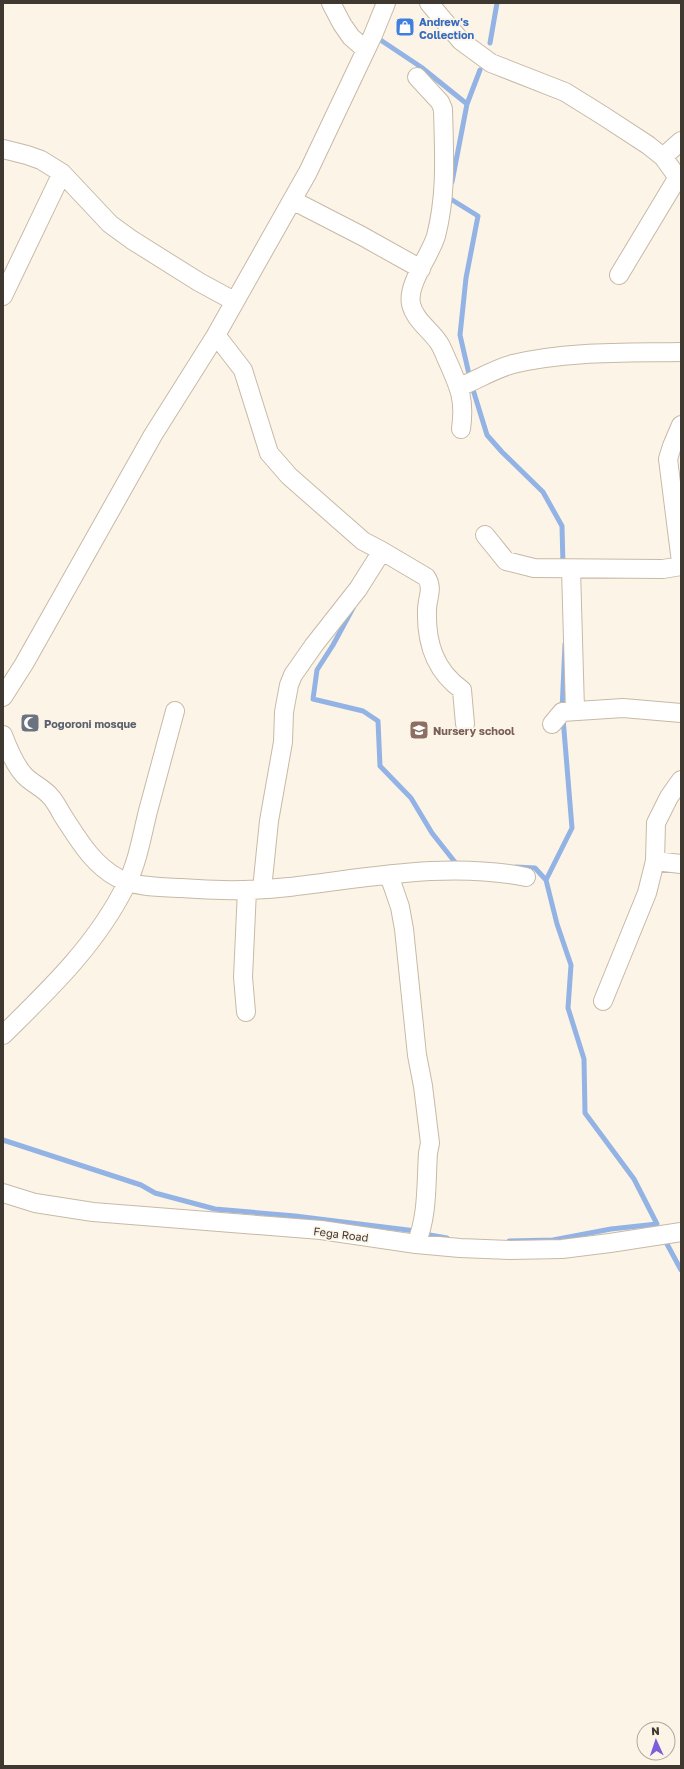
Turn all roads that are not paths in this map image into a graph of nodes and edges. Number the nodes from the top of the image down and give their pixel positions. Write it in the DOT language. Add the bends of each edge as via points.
graph roads {
  1 [pos="331,3"];
  2 [pos="386,3"];
  3 [pos="429,3"];
  4 [pos="366,50"];
  5 [pos="417,77"];
  6 [pos="681,141"];
  7 [pos="3,149"];
  8 [pos="663,157"];
  9 [pos="62,173"];
  10 [pos="680,180"];
  11 [pos="292,200"];
  12 [pos="421,269"];
  13 [pos="618,275"];
  14 [pos="3,296"];
  15 [pos="234,300"];
  16 [pos="216,335"];
  17 [pos="681,352"];
  18 [pos="460,387"];
  19 [pos="681,428"];
  20 [pos="461,429"];
  21 [pos="485,535"];
  22 [pos="382,551"];
  23 [pos="681,562"];
  24 [pos="681,566"];
  25 [pos="571,569"];
  26 [pos="3,697"];
  27 [pos="575,710"];
  28 [pos="175,711"];
  29 [pos="681,713"];
  30 [pos="465,724"];
  31 [pos="552,724"];
  32 [pos="3,735"];
  33 [pos="681,780"];
  34 [pos="655,861"];
  35 [pos="681,864"];
  36 [pos="389,875"];
  37 [pos="526,877"];
  38 [pos="128,882"];
  39 [pos="255,890"];
  40 [pos="603,1001"];
  41 [pos="246,1012"];
  42 [pos="3,1035"];
  43 [pos="3,1193"];
  44 [pos="681,1232"];
  45 [pos="416,1244"];
  1 -- 4 [label="street" via="347,30"];
  2 -- 4 [label="street"];
  3 -- 8 [label="street" via="461,41 491,63 565,92"];
  4 -- 11 [label="street"];
  5 -- 12 [label="street" via="440,102 443,109 445,180 436,236"];
  6 -- 8 [label="street"];
  7 -- 9 [label="street" via="41,160"];
  8 -- 10 [label="street"];
  9 -- 14 [label="street"];
  9 -- 15 [label="street" via="110,224 199,282"];
  10 -- 13 [label="street"];
  11 -- 12 [label="street"];
  11 -- 15 [label="street"];
  12 -- 18 [label="street" via="411,295 414,314 439,343"];
  15 -- 16 [label="street"];
  16 -- 22 [label="street" via="243,370 269,453 274,460 363,541"];
  16 -- 26 [label="street" via="153,435"];
  17 -- 18 [label="street" via="630,351 547,358 511,364"];
  18 -- 20 [label="street" via="464,410"];
  19 -- 23 [label="street" via="668,459"];
  21 -- 25 [label="street" via="506,562 534,568"];
  22 -- 30 [label="street" via="429,581 427,609 432,653 438,665 462,690"];
  22 -- 39 [label="street" via="358,589 293,675 289,685 278,773"];
  24 -- 25 [label="street"];
  25 -- 27 [label="street"];
  27 -- 29 [label="street" via="622,708"];
  27 -- 31 [label="street" via="562,712"];
  28 -- 38 [label="street"];
  32 -- 38 [label="street" via="23,774 50,796 89,854 118,878"];
  33 -- 34 [label="street" via="656,823"];
  34 -- 35 [label="street"];
  34 -- 40 [label="street" via="642,909"];
  36 -- 37 [label="street" via="453,870 494,871"];
  36 -- 39 [label="street"];
  36 -- 45 [label="street" via="404,929 417,1055 430,1144 425,1210"];
  38 -- 39 [label="street" via="193,889"];
  38 -- 42 [label="street" via="107,917 74,962"];
  39 -- 41 [label="street" via="243,977"];
  43 -- 45 [label="street, Fega Road" via="35,1203 93,1212 321,1230"];
  44 -- 45 [label="street, Fega Road" via="562,1249 475,1249"];
}
